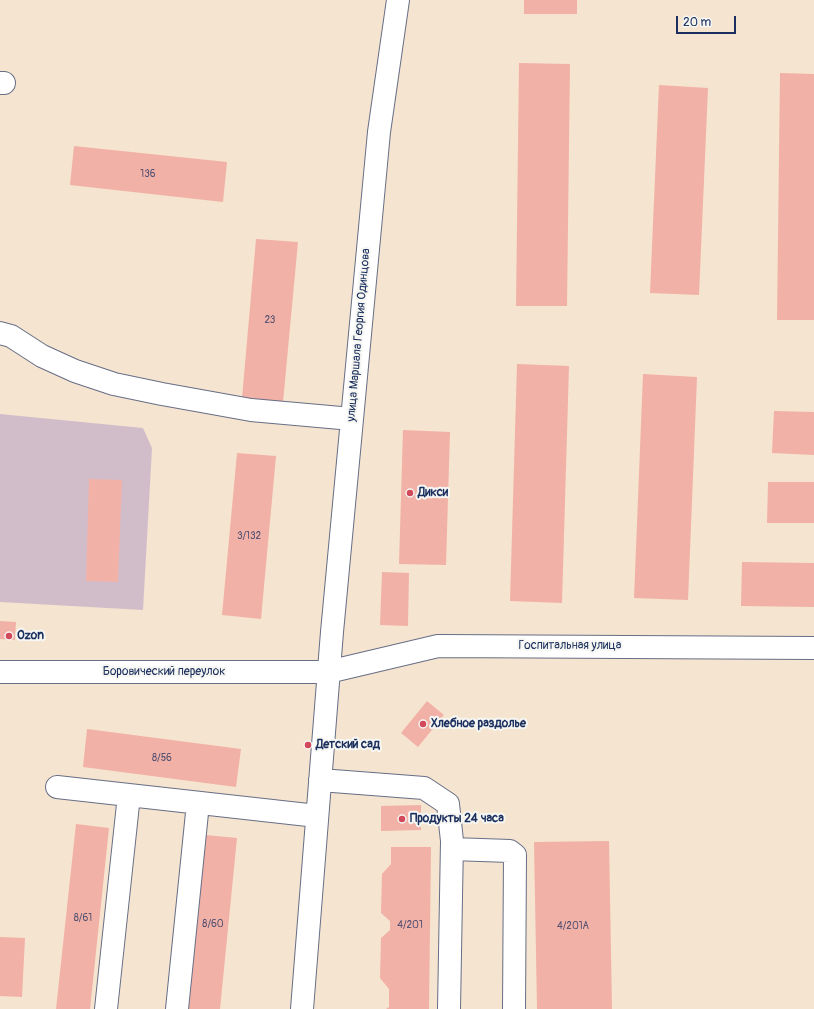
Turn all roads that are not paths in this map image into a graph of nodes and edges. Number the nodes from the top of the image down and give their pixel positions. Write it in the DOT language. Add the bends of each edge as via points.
graph roads {
  1 [pos="398,0"];
  2 [pos="0,334"];
  3 [pos="352,420"];
  4 [pos="814,648"];
  5 [pos="0,672"];
  6 [pos="328,672"];
  7 [pos="320,780"];
  8 [pos="57,787"];
  9 [pos="130,795"];
  10 [pos="198,803"];
  11 [pos="317,816"];
  12 [pos="452,849"];
  13 [pos="106,1009"];
  14 [pos="177,1009"];
  15 [pos="302,1009"];
  16 [pos="449,1009"];
  17 [pos="514,1009"];
  1 -- 3 [label="street, улица Маршала Георгия Одинцова" via="379,132"];
  2 -- 3 [label="street" via="11,336 42,356 75,371 114,384 251,410"];
  3 -- 6 [label="street, улица Маршала Георгия Одинцова"];
  4 -- 6 [label="street, Госпитальная улица" via="438,646"];
  5 -- 6 [label="street, Боровический переулок"];
  6 -- 7 [label="street, улица Маршала Георгия Одинцова"];
  7 -- 11 [label="street, улица Маршала Георгия Одинцова"];
  7 -- 12 [label="street" via="424,788 448,804"];
  8 -- 9 [label="street"];
  9 -- 10 [label="street"];
  9 -- 13 [label="street"];
  10 -- 11 [label="street"];
  10 -- 14 [label="street"];
  11 -- 15 [label="street, улица Маршала Георгия Одинцова"];
  12 -- 16 [label="street"];
  12 -- 17 [label="street" via="510,851 515,855"];
}
